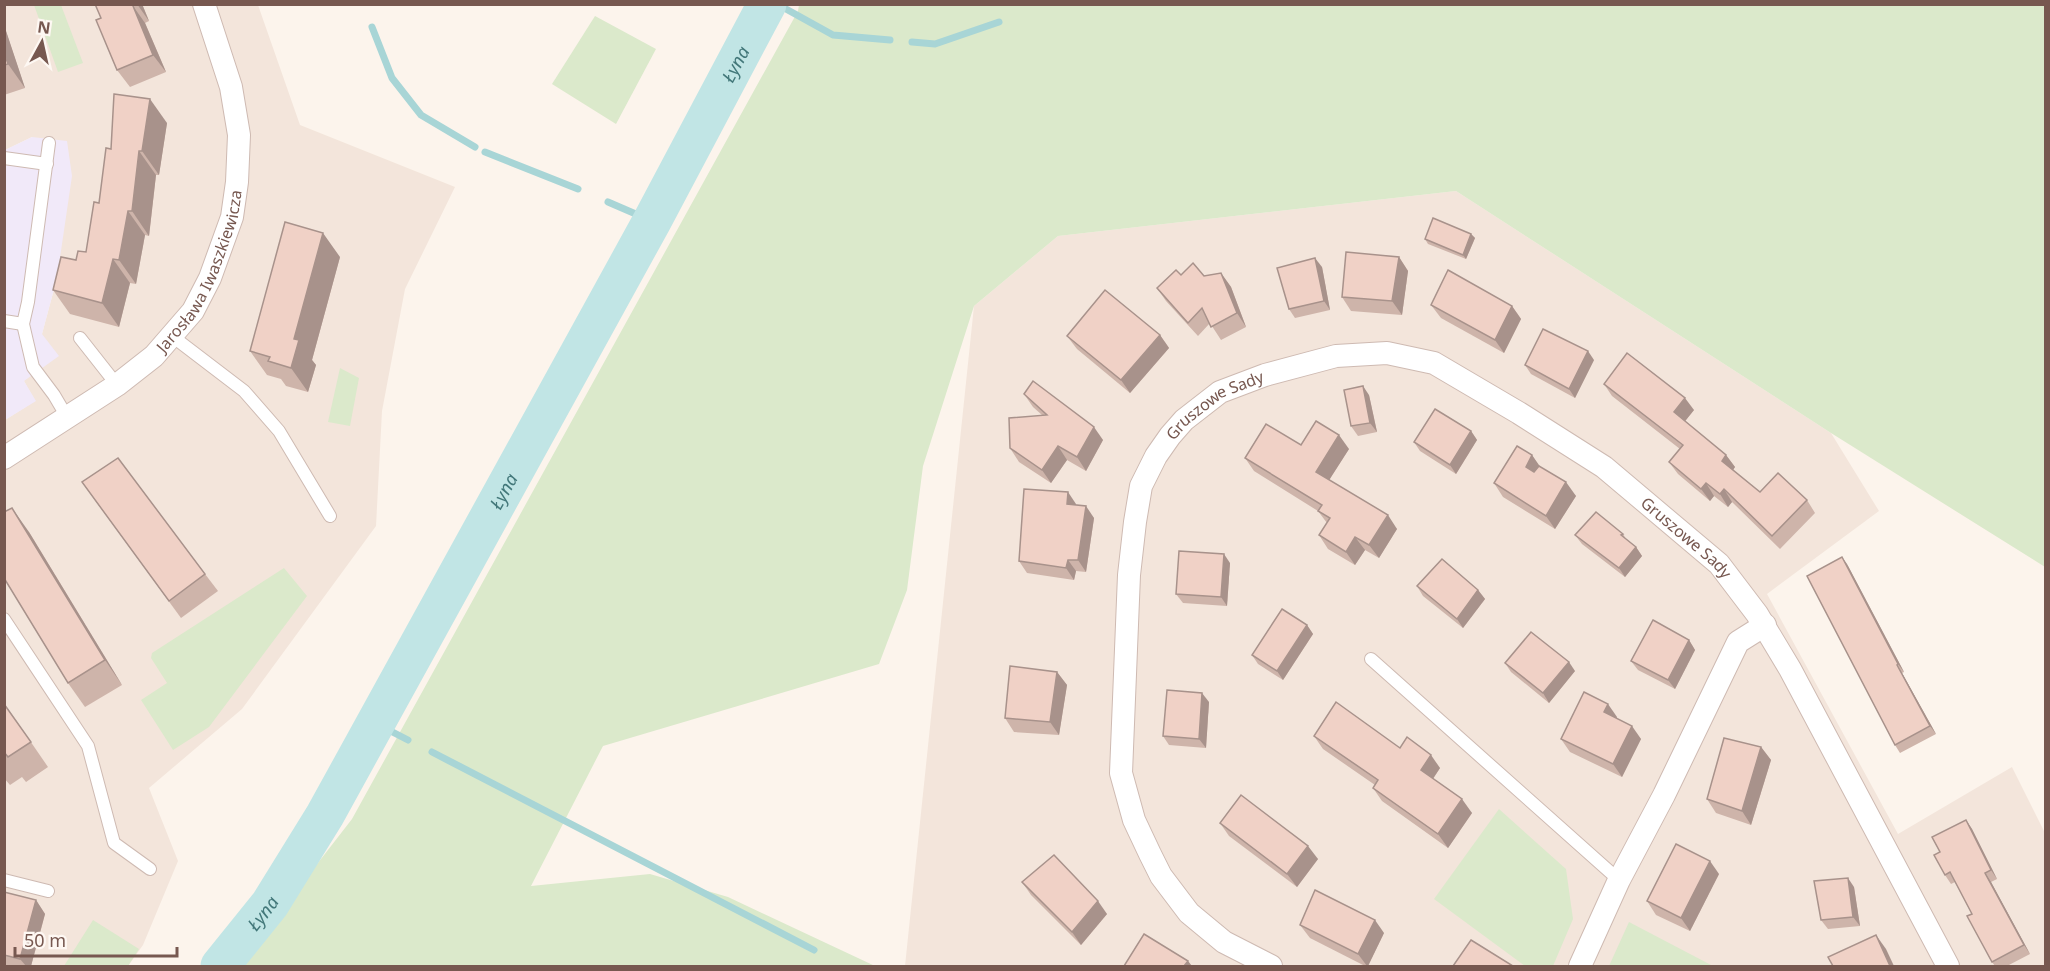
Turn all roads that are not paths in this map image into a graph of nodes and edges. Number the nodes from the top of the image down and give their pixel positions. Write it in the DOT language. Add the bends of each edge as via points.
graph roads {
  1 [pos="204,4"];
  2 [pos="49,143"];
  3 [pos="4,158"];
  4 [pos="47,164"];
  5 [pos="4,321"];
  6 [pos="22,324"];
  7 [pos="172,336"];
  8 [pos="80,338"];
  9 [pos="117,385"];
  10 [pos="67,417"];
  11 [pos="4,458"];
  12 [pos="330,516"];
  13 [pos="4,619"];
  14 [pos="1765,625"];
  15 [pos="1371,658"];
  16 [pos="150,869"];
  17 [pos="4,880"];
  18 [pos="1619,880"];
  19 [pos="48,891"];
  20 [pos="1271,966"];
  21 [pos="1580,966"];
  22 [pos="1948,966"];
  1 -- 7 [label="street, Jarosława Iwaszkiewicza" via="231,87 239,135 237,182 232,216 210,278 193,311"];
  2 -- 4 [label="lane"];
  3 -- 4 [label="lane"];
  4 -- 6 [label="lane"];
  5 -- 6 [label="lane"];
  6 -- 10 [label="lane" via="33,368"];
  7 -- 9 [label="street, Jarosława Iwaszkiewicza"];
  7 -- 12 [label="lane" via="244,391 279,431"];
  8 -- 9 [label="lane"];
  9 -- 10 [label="street, Jarosława Iwaszkiewicza"];
  10 -- 11 [label="street, Jarosława Iwaszkiewicza"];
  13 -- 16 [label="lane" via="88,746 114,843"];
  14 -- 18 [label="street" via="1738,642 1665,795"];
  14 -- 20 [label="street, Gruszowe Sady" via="1719,564 1604,467 1434,363 1387,353 1336,356 1220,392 1170,436 1141,486 1130,575 1121,774 1134,820 1150,854 1189,913 1224,942"];
  14 -- 22 [label="street, Gruszowe Sady"];
  15 -- 18 [label="lane"];
  17 -- 19 [label="lane"];
  18 -- 21 [label="street"];
}
